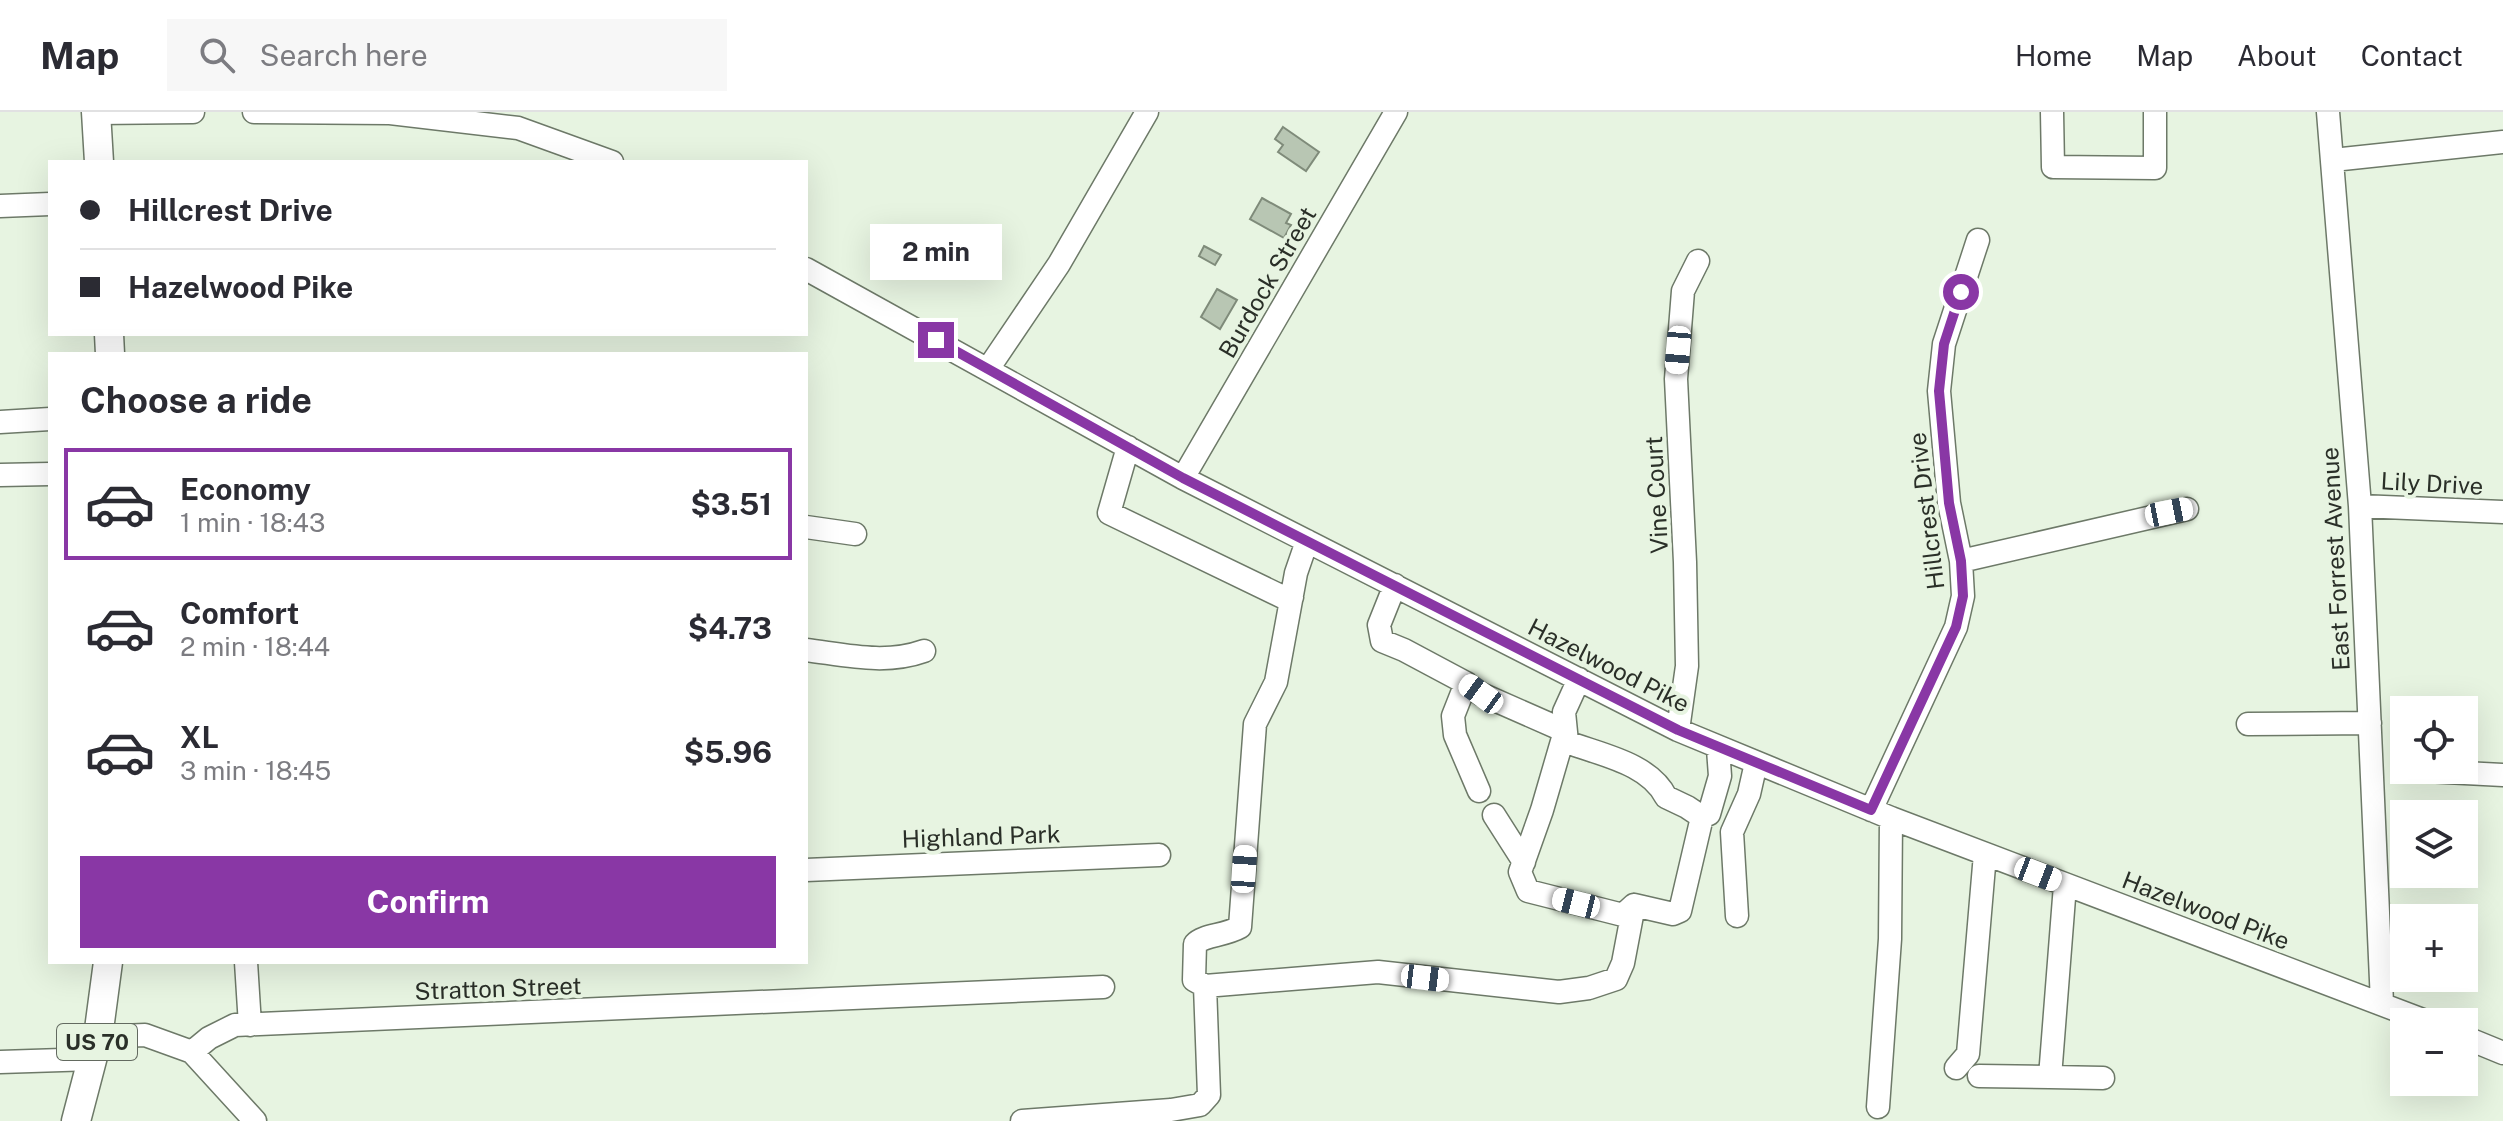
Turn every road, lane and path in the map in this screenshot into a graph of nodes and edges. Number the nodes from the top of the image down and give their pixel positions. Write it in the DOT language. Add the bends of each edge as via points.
graph roads {
  1 [pos="96,112"];
  2 [pos="193,112"];
  3 [pos="254,112"];
  4 [pos="1147,112"];
  5 [pos="1396,112"];
  6 [pos="2052,112"];
  7 [pos="2155,112"];
  8 [pos="2328,112"];
  9 [pos="390,113"];
  10 [pos="518,120"];
  11 [pos="2503,142"];
  12 [pos="99,160"];
  13 [pos="608,160"];
  14 [pos="2333,160"];
  15 [pos="48,204"];
  16 [pos="0,206"];
  17 [pos="1978,240"];
  18 [pos="1698,261"];
  19 [pos="808,270"];
  20 [pos="988,369"];
  21 [pos="48,419"];
  22 [pos="0,422"];
  23 [pos="1128,447"];
  24 [pos="48,474"];
  25 [pos="0,475"];
  26 [pos="1183,478"];
  27 [pos="2360,506"];
  28 [pos="2187,509"];
  29 [pos="2503,512"];
  30 [pos="808,527"];
  31 [pos="855,534"];
  32 [pos="1307,541"];
  33 [pos="1961,561"];
  34 [pos="1395,585"];
  35 [pos="1292,597"];
  36 [pos="808,650"];
  37 [pos="924,651"];
  38 [pos="1579,679"];
  39 [pos="1466,683"];
  40 [pos="2370,723"];
  41 [pos="2248,724"];
  42 [pos="1678,730"];
  43 [pos="1565,731"];
  44 [pos="1718,749"];
  45 [pos="1756,763"];
  46 [pos="2372,768"];
  47 [pos="2390,769"];
  48 [pos="2478,774"];
  49 [pos="2503,775"];
  50 [pos="1479,791"];
  51 [pos="1881,814"];
  52 [pos="1494,815"];
  53 [pos="1702,817"];
  54 [pos="1985,854"];
  55 [pos="1159,855"];
  56 [pos="1524,862"];
  57 [pos="808,870"];
  58 [pos="2065,885"];
  59 [pos="1634,905"];
  60 [pos="1737,916"];
  61 [pos="108,964"];
  62 [pos="246,964"];
  63 [pos="1205,986"];
  64 [pos="1103,987"];
  65 [pos="2382,1003"];
  66 [pos="2394,1008"];
  67 [pos="250,1025"];
  68 [pos="2478,1043"];
  69 [pos="95,1048"];
  70 [pos="192,1052"];
  71 [pos="2503,1053"];
  72 [pos="0,1062"];
  73 [pos="1956,1068"];
  74 [pos="1979,1076"];
  75 [pos="2050,1077"];
  76 [pos="2103,1078"];
  77 [pos="1878,1107"];
  78 [pos="76,1121"];
  79 [pos="255,1121"];
  80 [pos="1022,1121"];
  1 -- 2 [label="street"];
  1 -- 12 [label="main road"];
  3 -- 9 [label="street"];
  4 -- 20 [label="street" via="1059,264"];
  5 -- 26 [label="street, Burdock Street"];
  6 -- 7 [label="street" via="2053,167 2155,168"];
  8 -- 14 [label="street, East Forrest Avenue"];
  9 -- 10 [label="street"];
  10 -- 13 [label="street"];
  11 -- 14 [label="street"];
  14 -- 27 [label="street, East Forrest Avenue"];
  15 -- 16 [label="street"];
  17 -- 33 [label="street, Hillcrest Drive" via="1944,344 1939,391 1949,503"];
  18 -- 42 [label="street, Vine Court" via="1683,291 1676,379 1687,666"];
  19 -- 20 [label="street, Hazelwood Pike"];
  20 -- 23 [label="street, Hazelwood Pike"];
  21 -- 22 [label="street"];
  23 -- 26 [label="street, Hazelwood Pike"];
  23 -- 35 [label="street" via="1109,513"];
  24 -- 25 [label="street"];
  26 -- 32 [label="street, Hazelwood Pike"];
  27 -- 29 [label="street, Lily Drive"];
  27 -- 40 [label="street, East Forrest Avenue"];
  28 -- 33 [label="street"];
  30 -- 31 [label="street"];
  32 -- 34 [label="street, Hazelwood Pike"];
  32 -- 35 [label="street"];
  33 -- 51 [label="street, Hillcrest Drive" via="1963,596 1956,627"];
  34 -- 38 [label="street, Hazelwood Pike"];
  34 -- 39 [label="street" via="1379,625 1382,641"];
  35 -- 63 [label="street" via="1276,682 1255,724 1240,927 1201,937 1195,944 1194,980"];
  36 -- 37 [label="street" via="875,659"];
  38 -- 42 [label="street, Hazelwood Pike"];
  38 -- 43 [label="street" via="1564,712"];
  39 -- 43 [label="street"];
  39 -- 50 [label="street" via="1453,716 1455,735"];
  40 -- 41 [label="street"];
  40 -- 46 [label="street, East Forrest Avenue"];
  42 -- 44 [label="street, Hazelwood Pike"];
  43 -- 53 [label="street" via="1567,742 1638,769 1659,784 1666,797"];
  43 -- 56 [label="street"];
  44 -- 45 [label="street, Hazelwood Pike"];
  44 -- 53 [label="street" via="1720,776 1709,814"];
  45 -- 51 [label="street, Hazelwood Pike"];
  45 -- 60 [label="street" via="1732,832"];
  46 -- 47 [label="street"];
  46 -- 65 [label="street, East Forrest Avenue"];
  48 -- 49 [label="street"];
  51 -- 54 [label="street, Hazelwood Pike"];
  51 -- 77 [label="street" via="1890,939"];
  52 -- 56 [label="street"];
  53 -- 59 [label="street" via="1680,911"];
  54 -- 58 [label="street, Hazelwood Pike"];
  54 -- 73 [label="street" via="1968,1054"];
  55 -- 57 [label="street, Highland Park"];
  56 -- 59 [label="street" via="1520,872 1528,891 1623,915"];
  58 -- 65 [label="street, Hazelwood Pike"];
  58 -- 75 [label="street"];
  59 -- 63 [label="street" via="1616,979 1589,988 1559,992 1378,972"];
  61 -- 69 [label="main road, US 70"];
  62 -- 67 [label="street"];
  63 -- 80 [label="street" via="1209,1095 1200,1105"];
  64 -- 67 [label="street, Stratton Street"];
  65 -- 66 [label="street, Hazelwood Pike"];
  67 -- 70 [label="street, Stratton Street" via="235,1025"];
  68 -- 71 [label="street"];
  69 -- 70 [label="street" via="145,1035"];
  69 -- 72 [label="street"];
  69 -- 78 [label="main road, US 70"];
  70 -- 79 [label="street"];
  74 -- 75 [label="street"];
  75 -- 76 [label="street"];
}
